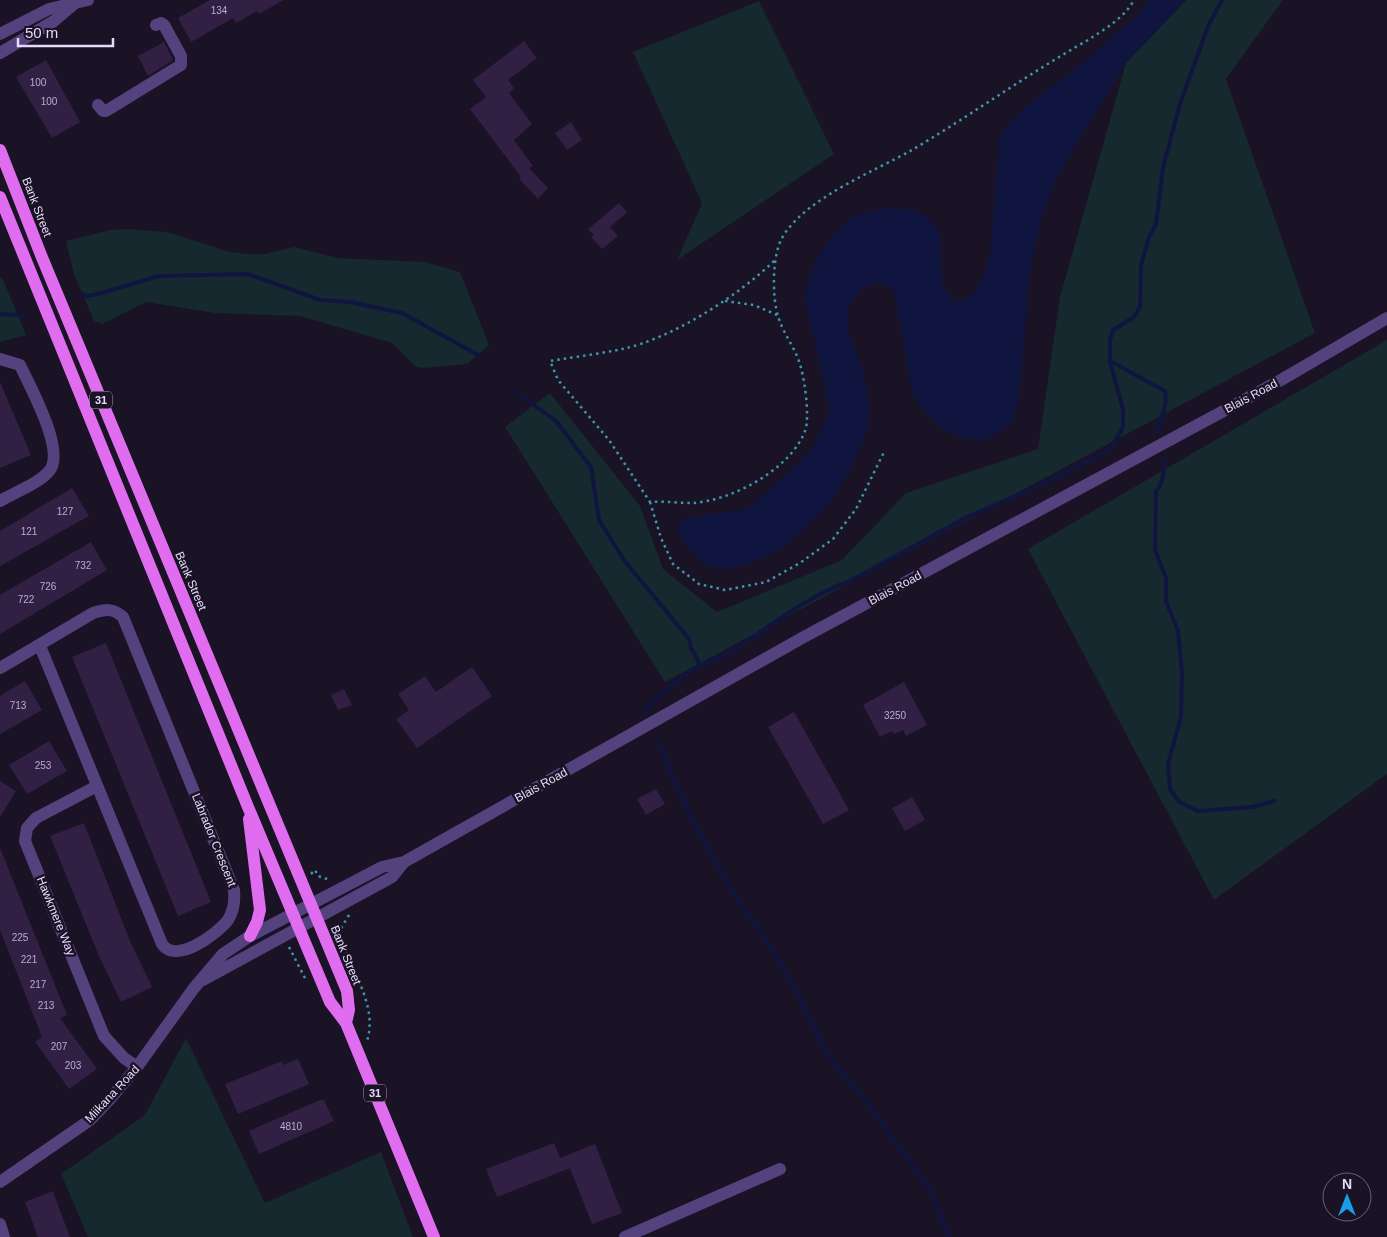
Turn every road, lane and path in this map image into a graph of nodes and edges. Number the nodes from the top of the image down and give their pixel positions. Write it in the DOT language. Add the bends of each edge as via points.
graph roads {
  1 [pos="1134,0"];
  2 [pos="79,1"];
  3 [pos="156,25"];
  4 [pos="0,34"];
  5 [pos="0,53"];
  6 [pos="98,105"];
  7 [pos="0,150"];
  8 [pos="0,197"];
  9 [pos="774,261"];
  10 [pos="725,301"];
  11 [pos="778,315"];
  12 [pos="1387,318"];
  13 [pos="0,359"];
  14 [pos="885,450"];
  15 [pos="0,501"];
  16 [pos="650,502"];
  17 [pos="40,646"];
  18 [pos="0,668"];
  19 [pos="96,786"];
  20 [pos="248,806"];
  21 [pos="404,862"];
  22 [pos="312,905"];
  23 [pos="352,911"];
  24 [pos="294,914"];
  25 [pos="317,918"];
  26 [pos="299,927"];
  27 [pos="250,936"];
  28 [pos="282,947"];
  29 [pos="201,981"];
  30 [pos="307,982"];
  31 [pos="346,1023"];
  32 [pos="361,1060"];
  33 [pos="137,1067"];
  34 [pos="780,1169"];
  35 [pos="0,1182"];
  36 [pos="0,1224"];
  37 [pos="4,1237"];
  38 [pos="434,1237"];
  39 [pos="625,1237"];
  1 -- 9 [label="path" via="1110,26 801,214 782,238"];
  2 -- 4 [label="street" via="49,9"];
  2 -- 5 [label="street" via="54,21"];
  3 -- 6 [label="street" via="164,25 182,56 181,65 106,111 103,112"];
  7 -- 22 [label="main road, Bank Street / 31" via="48,273"];
  8 -- 20 [label="main road, Bank Street / 31"];
  9 -- 10 [label="path"];
  9 -- 11 [label="path"];
  10 -- 11 [label="path" via="754,305"];
  10 -- 16 [label="path" via="674,329 624,349 550,361 558,380 609,440"];
  11 -- 16 [label="path" via="801,367 806,396 805,431 785,462 760,480 715,499 692,503"];
  12 -- 21 [label="street, Blais Road" via="1281,380 802,638"];
  13 -- 15 [label="street" via="20,365 55,450 51,469 43,477"];
  14 -- 16 [label="path" via="856,509 833,539 766,582 725,590 699,584 673,564"];
  17 -- 18 [label="street"];
  17 -- 19 [label="street, Labrador Crescent"];
  17 -- 19 [label="street, Labrador Crescent" via="93,613 116,611 124,617 234,890 234,904 228,920 192,948 174,952 162,944"];
  19 -- 33 [label="street, Hawkmere Way" via="36,818 27,828 26,841 104,1036"];
  20 -- 24 [label="main road, Bank Street / 31"];
  20 -- 27 [label="main road" via="260,910"];
  21 -- 22 [label="street, Blais Road" via="382,867"];
  21 -- 25 [label="street, Blais Road" via="392,877"];
  22 -- 24 [label="street, Miikana Road"];
  22 -- 25 [label="main road, Bank Street / 31"];
  23 -- 32 [label="path" via="340,930 369,1011 370,1030"];
  24 -- 26 [label="main road, Bank Street / 31"];
  24 -- 27 [label="street, Miikana Road"];
  25 -- 26 [label="street, Miikana Road"];
  25 -- 31 [label="main road, Bank Street / 31" via="346,991 349,1010"];
  26 -- 29 [label="street, Miikana Road"];
  26 -- 31 [label="main road, Bank Street / 31" via="330,1002"];
  27 -- 29 [label="street, Miikana Road" via="223,954"];
  28 -- 30 [label="path" via="289,946"];
  29 -- 33 [label="street, Miikana Road"];
  31 -- 32 [label="main road, Bank Street / 31"];
  32 -- 38 [label="main road, Bank Street / 31"];
  33 -- 35 [label="street, Miikana Road" via="90,1120"];
  34 -- 39 [label="street"];
  36 -- 37 [label="street"];
}
